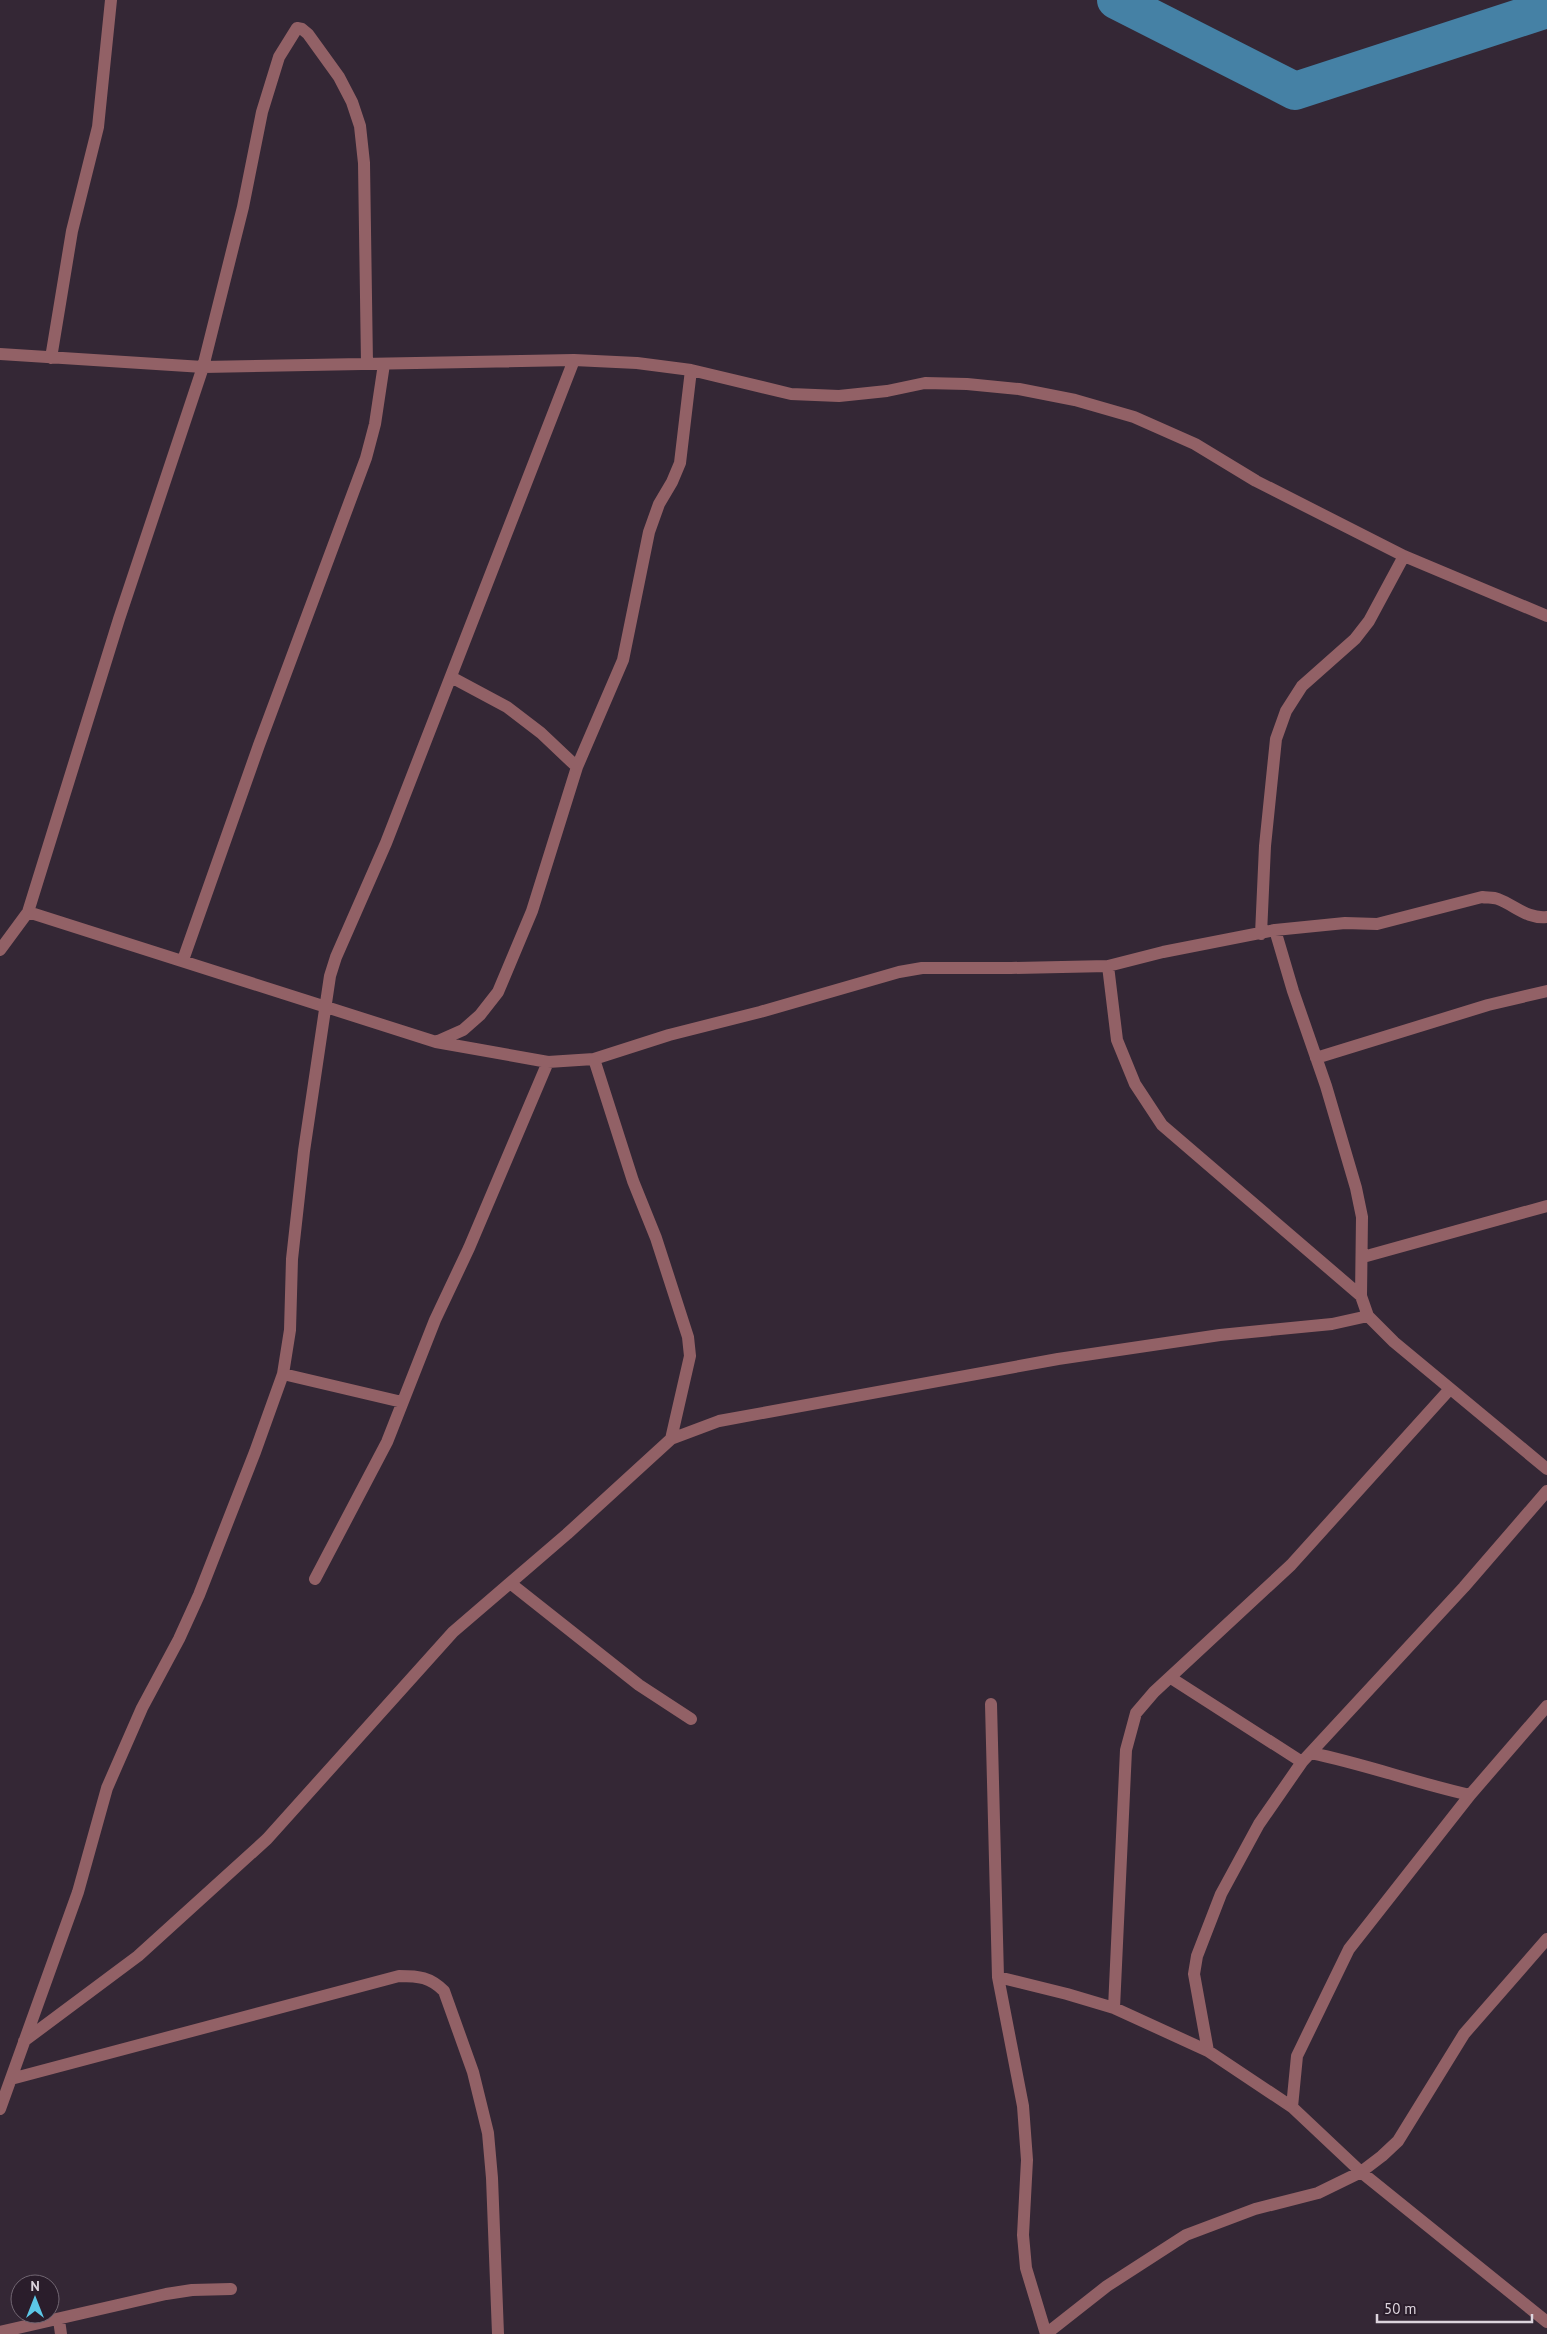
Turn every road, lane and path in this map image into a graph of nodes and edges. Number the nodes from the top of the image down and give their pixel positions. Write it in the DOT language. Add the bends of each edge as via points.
graph roads {
  1 [pos="111,0"];
  2 [pos="0,356"];
  3 [pos="50,358"];
  4 [pos="574,360"];
  5 [pos="367,364"];
  6 [pos="384,364"];
  7 [pos="203,367"];
  8 [pos="691,370"];
  9 [pos="1404,556"];
  10 [pos="1547,616"];
  11 [pos="451,677"];
  12 [pos="577,767"];
  13 [pos="28,912"];
  14 [pos="1547,917"];
  15 [pos="1274,930"];
  16 [pos="1261,934"];
  17 [pos="0,950"];
  18 [pos="183,960"];
  19 [pos="1108,966"];
  20 [pos="1547,991"];
  21 [pos="325,1008"];
  22 [pos="436,1042"];
  23 [pos="1316,1058"];
  24 [pos="594,1059"];
  25 [pos="548,1062"];
  26 [pos="1547,1206"];
  27 [pos="1363,1257"];
  28 [pos="1361,1296"];
  29 [pos="1368,1316"];
  30 [pos="283,1374"];
  31 [pos="1449,1390"];
  32 [pos="402,1402"];
  33 [pos="671,1439"];
  34 [pos="1547,1470"];
  35 [pos="1547,1491"];
  36 [pos="315,1578"];
  37 [pos="510,1583"];
  38 [pos="1171,1678"];
  39 [pos="991,1704"];
  40 [pos="1547,1706"];
  41 [pos="691,1719"];
  42 [pos="1306,1757"];
  43 [pos="1470,1795"];
  44 [pos="1547,1939"];
  45 [pos="998,1977"];
  46 [pos="1114,2008"];
  47 [pos="24,2041"];
  48 [pos="1208,2050"];
  49 [pos="11,2079"];
  50 [pos="1292,2107"];
  51 [pos="0,2109"];
  52 [pos="1361,2172"];
  53 [pos="231,2289"];
  54 [pos="60,2320"];
  55 [pos="1547,2322"];
  56 [pos="39,2324"];
  57 [pos="0,2332"];
  58 [pos="498,2334"];
  59 [pos="1046,2334"];
  1 -- 3 [label="street" via="98,127 72,231"];
  2 -- 3 [label="street"];
  3 -- 7 [label="street"];
  4 -- 6 [label="street"];
  4 -- 8 [label="street"];
  4 -- 11 [label="street"];
  5 -- 6 [label="street"];
  5 -- 7 [label="street"];
  5 -- 7 [label="street" via="364,163 360,126 340,77 308,34 297,28 279,57 262,112 243,207"];
  6 -- 18 [label="street" via="366,458"];
  7 -- 13 [label="street" via="119,619"];
  8 -- 9 [label="street" via="790,394 839,396 926,383 1019,389 1075,400 1134,417 1195,444 1256,481"];
  8 -- 12 [label="street" via="680,463 649,532 623,660"];
  9 -- 10 [label="street"];
  9 -- 16 [label="street" via="1369,621 1355,639 1302,686 1286,711 1276,739 1265,846"];
  11 -- 12 [label="street" via="507,707"];
  11 -- 21 [label="street" via="386,843 336,956"];
  12 -- 22 [label="street" via="532,911 498,992 463,1030"];
  13 -- 17 [label="street"];
  13 -- 18 [label="street"];
  14 -- 15 [label="street" via="1536,918 1497,898 1482,897 1376,924 1345,923"];
  15 -- 16 [label="street"];
  15 -- 23 [label="street"];
  16 -- 19 [label="street"];
  18 -- 21 [label="street"];
  19 -- 24 [label="street" via="922,968 899,972 669,1035"];
  19 -- 28 [label="street" via="1118,1040 1135,1084 1162,1125"];
  20 -- 23 [label="street" via="1488,1005"];
  21 -- 22 [label="street"];
  21 -- 30 [label="street" via="296,1220 290,1330"];
  22 -- 25 [label="street"];
  23 -- 27 [label="street" via="1356,1188 1362,1217"];
  24 -- 25 [label="street"];
  24 -- 33 [label="street" via="688,1337 690,1356"];
  25 -- 32 [label="street"];
  26 -- 27 [label="street"];
  27 -- 28 [label="street"];
  28 -- 29 [label="street"];
  29 -- 31 [label="street"];
  29 -- 33 [label="street" via="1332,1324 1220,1335 1058,1359 719,1421"];
  30 -- 32 [label="street"];
  30 -- 47 [label="street" via="199,1595 142,1708 107,1788 78,1892"];
  31 -- 34 [label="street"];
  31 -- 38 [label="street" via="1290,1565"];
  32 -- 36 [label="street" via="387,1442"];
  33 -- 37 [label="street"];
  35 -- 42 [label="street" via="1464,1587"];
  37 -- 41 [label="street" via="639,1685"];
  37 -- 47 [label="street" via="453,1632 267,1839 138,1956"];
  38 -- 42 [label="street"];
  38 -- 46 [label="street" via="1136,1713 1126,1750"];
  39 -- 45 [label="street"];
  40 -- 43 [label="street"];
  42 -- 43 [label="street" via="1370,1767"];
  42 -- 48 [label="street" via="1254,1833 1221,1894 1197,1956 1194,1974"];
  43 -- 50 [label="street" via="1349,1949 1297,2056"];
  44 -- 52 [label="street" via="1464,2034 1398,2141"];
  45 -- 46 [label="street"];
  45 -- 59 [label="street" via="1023,2106 1027,2160 1023,2236 1026,2268"];
  46 -- 48 [label="street"];
  47 -- 49 [label="street"];
  48 -- 50 [label="street"];
  49 -- 51 [label="street"];
  49 -- 58 [label="street" via="399,1976 420,1976 434,1981 444,1991 473,2072 488,2133"];
  50 -- 52 [label="street"];
  52 -- 55 [label="street"];
  52 -- 59 [label="street" via="1318,2193 1255,2209 1186,2236 1107,2286"];
  53 -- 54 [label="street" via="166,2294"];
  56 -- 57 [label="street"];
}
